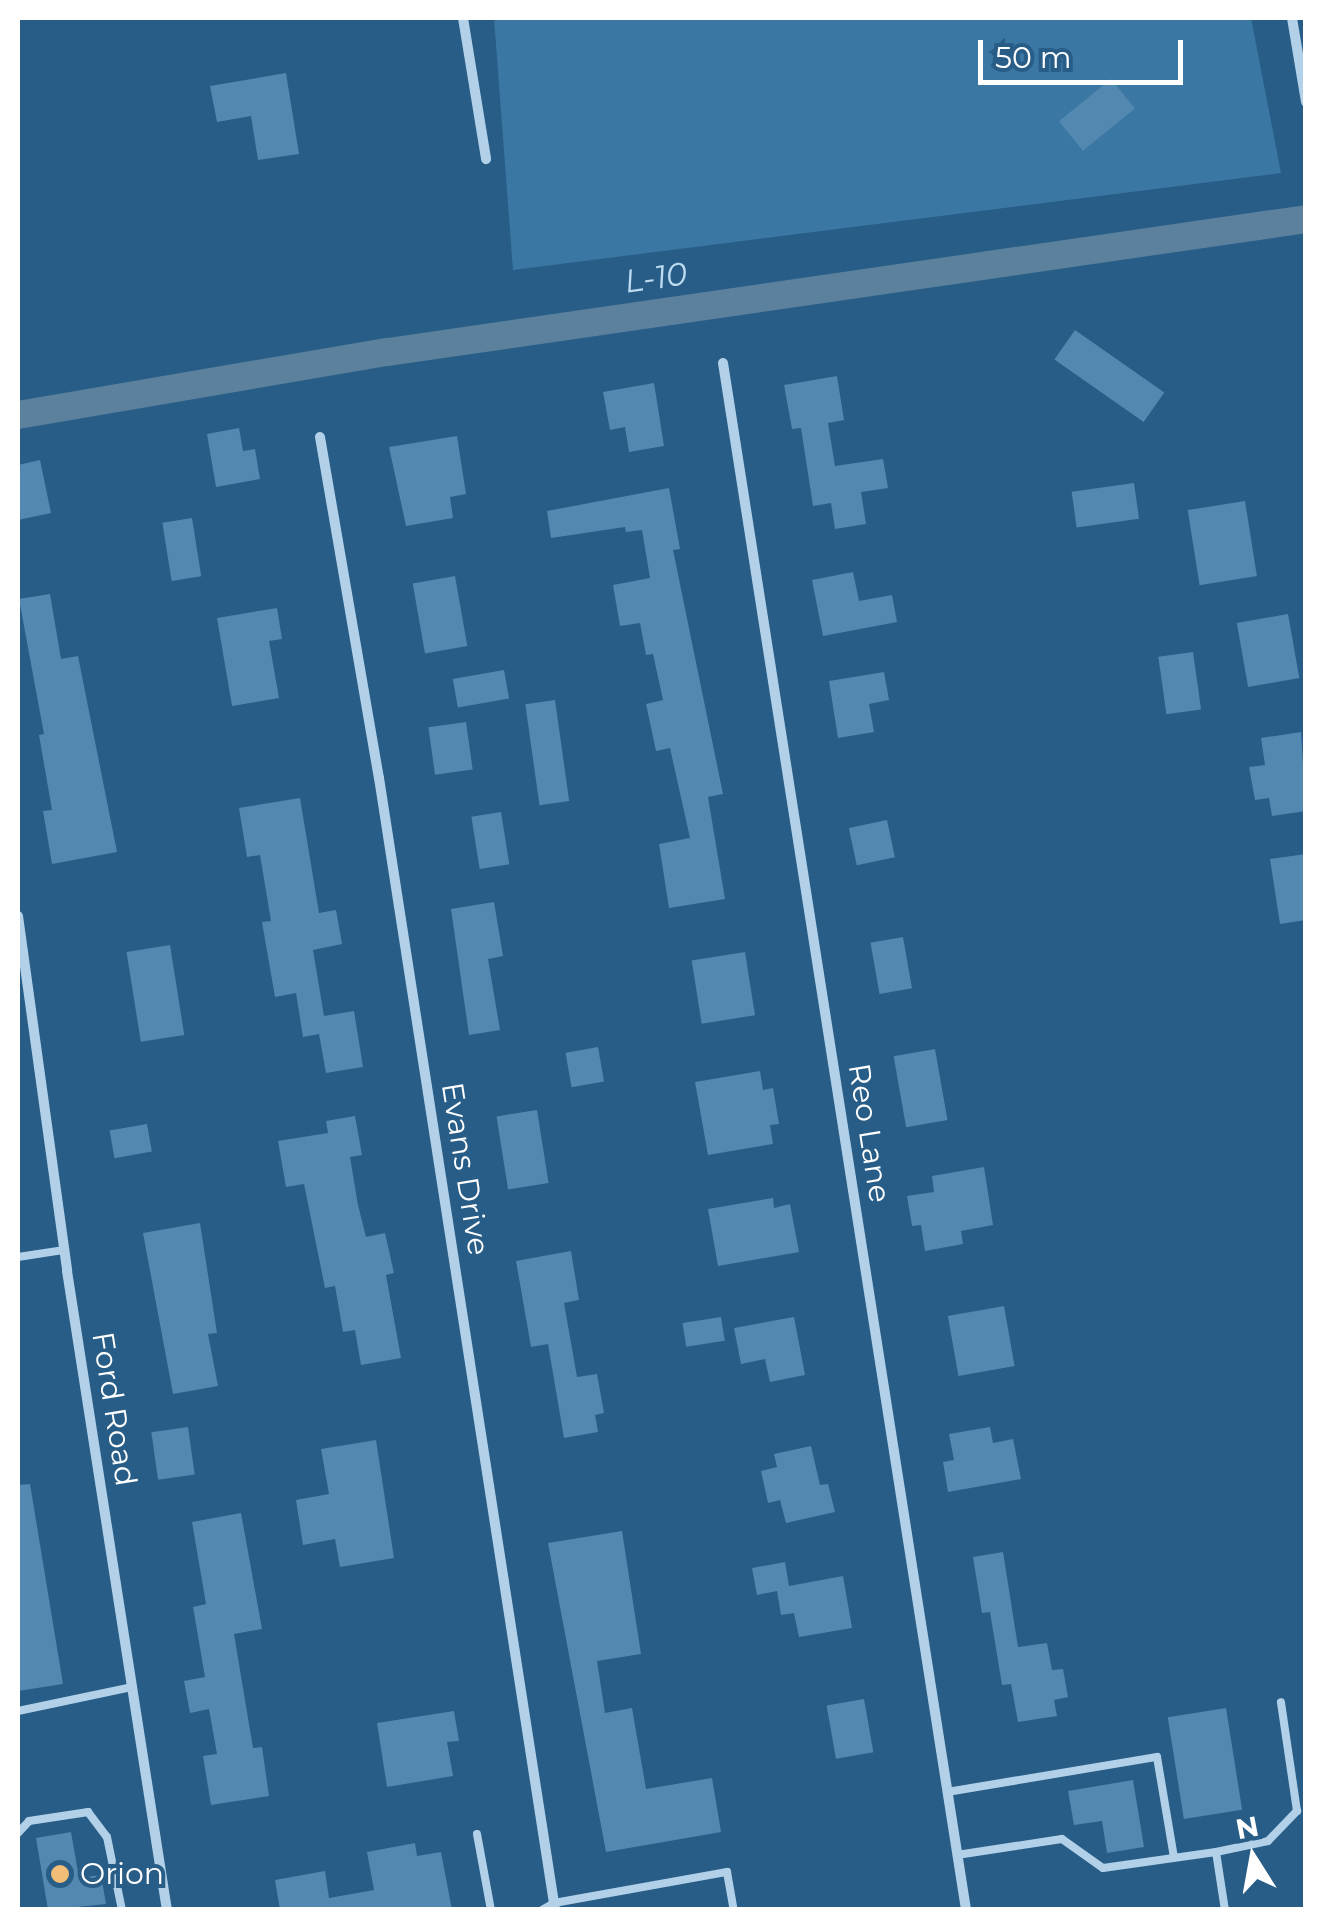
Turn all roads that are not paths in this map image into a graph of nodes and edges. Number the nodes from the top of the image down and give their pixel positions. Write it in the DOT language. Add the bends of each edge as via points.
graph roads {
  1 [pos="463,18"];
  2 [pos="1292,18"];
  3 [pos="1306,102"];
  4 [pos="486,160"];
  5 [pos="724,363"];
  6 [pos="320,437"];
  7 [pos="18,916"];
  8 [pos="64,1250"];
  9 [pos="18,1257"];
  10 [pos="132,1687"];
  11 [pos="1282,1702"];
  12 [pos="18,1710"];
  13 [pos="948,1792"];
  14 [pos="1301,1812"];
  15 [pos="18,1833"];
  16 [pos="477,1834"];
  17 [pos="1216,1852"];
  18 [pos="957,1856"];
  19 [pos="1174,1858"];
  20 [pos="554,1906"];
  21 [pos="122,1910"];
  22 [pos="167,1910"];
  23 [pos="491,1910"];
  24 [pos="542,1910"];
  25 [pos="734,1910"];
  26 [pos="966,1910"];
  27 [pos="1225,1910"];
  1 -- 4 [label="street"];
  2 -- 3 [label="street"];
  5 -- 13 [label="street, Reo Lane"];
  6 -- 20 [label="street, Evans Drive"];
  7 -- 8 [label="street, Ford Road"];
  8 -- 9 [label="lane"];
  8 -- 10 [label="street, Ford Road"];
  10 -- 12 [label="lane"];
  10 -- 22 [label="street, Ford Road"];
  11 -- 14 [label="lane"];
  13 -- 18 [label="street, Reo Lane"];
  13 -- 19 [label="lane" via="1158,1757"];
  14 -- 17 [label="lane" via="1268,1841"];
  15 -- 21 [label="lane" via="29,1822 88,1812 107,1837"];
  16 -- 23 [label="lane"];
  17 -- 19 [label="lane"];
  17 -- 27 [label="lane"];
  18 -- 19 [label="lane" via="1062,1839 1103,1868"];
  18 -- 26 [label="street, Reo Lane"];
  20 -- 24 [label="lane"];
  20 -- 25 [label="lane" via="727,1872"];
}
